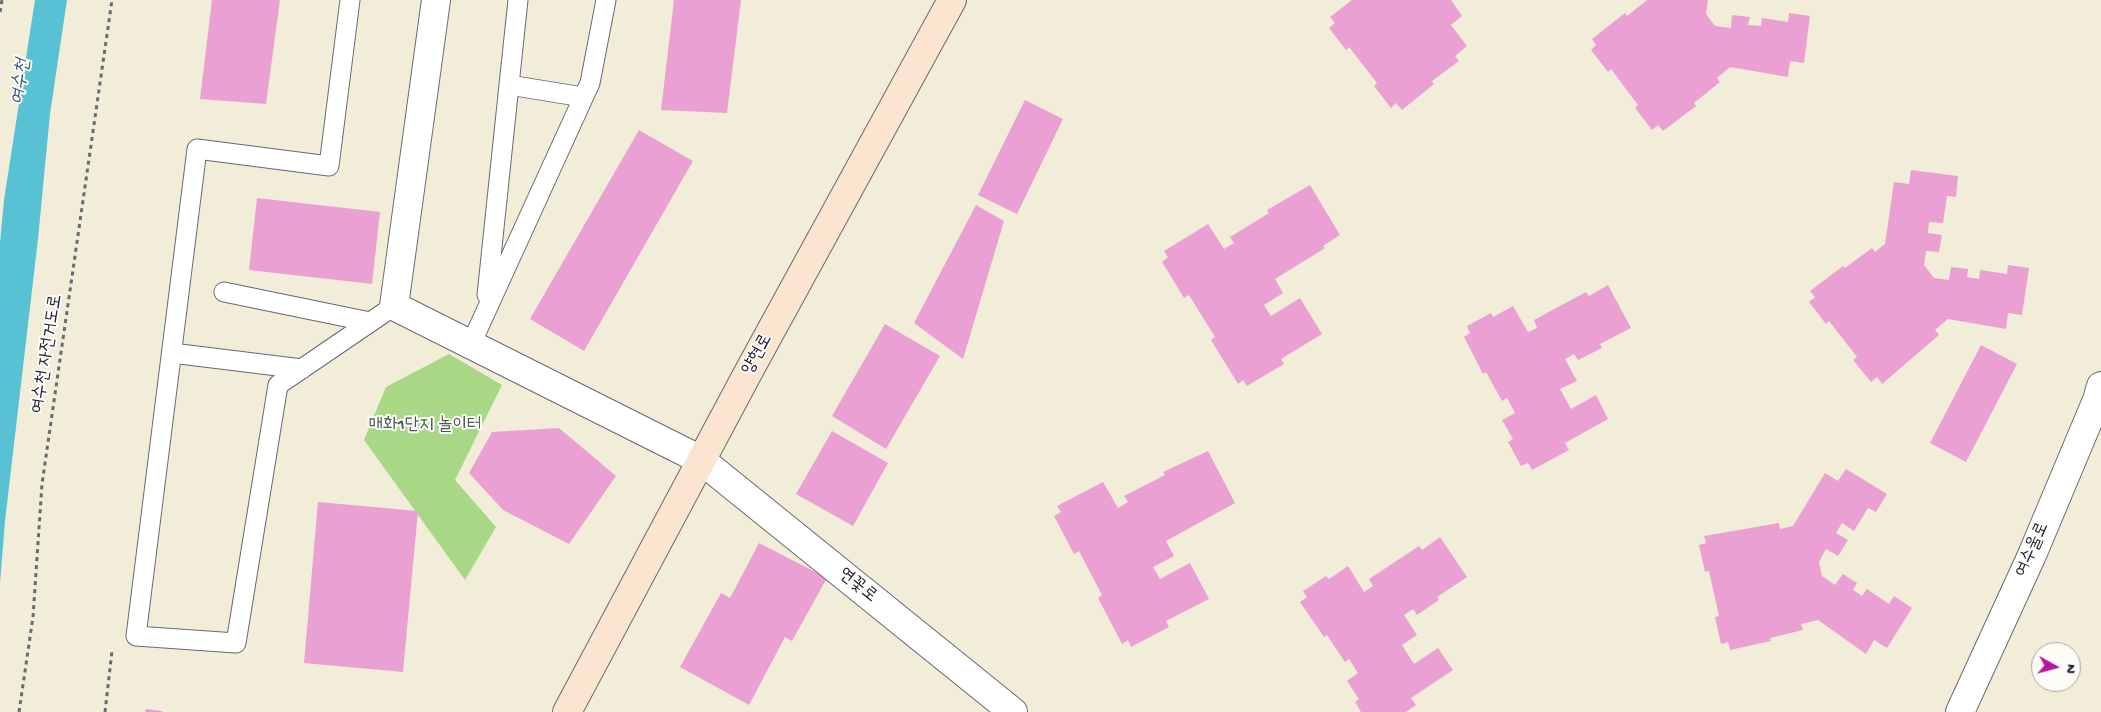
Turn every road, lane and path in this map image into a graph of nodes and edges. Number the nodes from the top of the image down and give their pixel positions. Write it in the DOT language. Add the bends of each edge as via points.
graph roads {
  1 [pos="2,0"];
  2 [pos="112,0"];
  3 [pos="350,0"];
  4 [pos="436,0"];
  5 [pos="518,0"];
  6 [pos="606,0"];
  7 [pos="952,0"];
  8 [pos="0,12"];
  9 [pos="510,85"];
  10 [pos="584,97"];
  11 [pos="224,292"];
  12 [pos="394,306"];
  13 [pos="486,313"];
  14 [pos="370,322"];
  15 [pos="471,344"];
  16 [pos="172,353"];
  17 [pos="302,369"];
  18 [pos="2101,386"];
  19 [pos="701,460"];
  20 [pos="136,636"];
  21 [pos="19,712"];
  22 [pos="104,712"];
  23 [pos="567,712"];
  24 [pos="1013,712"];
  25 [pos="1960,712"];
  1 -- 8 [label="path"];
  2 -- 21 [label="path, 여수천 자전거도로" via="42,484 33,616"];
  3 -- 16 [label="lane" via="329,166 197,149"];
  4 -- 12 [label="street"];
  5 -- 9 [label="lane"];
  6 -- 10 [label="lane" via="590,83"];
  7 -- 19 [label="main road, 양현로"];
  9 -- 10 [label="lane"];
  9 -- 13 [label="lane"];
  10 -- 13 [label="lane"];
  11 -- 14 [label="lane"];
  12 -- 14 [label="lane"];
  12 -- 15 [label="street, 연꽃로"];
  13 -- 15 [label="lane"];
  14 -- 17 [label="lane"];
  15 -- 19 [label="street, 연꽃로"];
  16 -- 17 [label="lane"];
  16 -- 20 [label="lane"];
  17 -- 20 [label="lane" via="278,385 236,643"];
  18 -- 25 [label="street, 여수울로" via="2032,555"];
  19 -- 23 [label="main road, 양현로"];
  19 -- 24 [label="street, 연꽃로"];
  20 -- 22 [label="path" via="114,639"];
}
